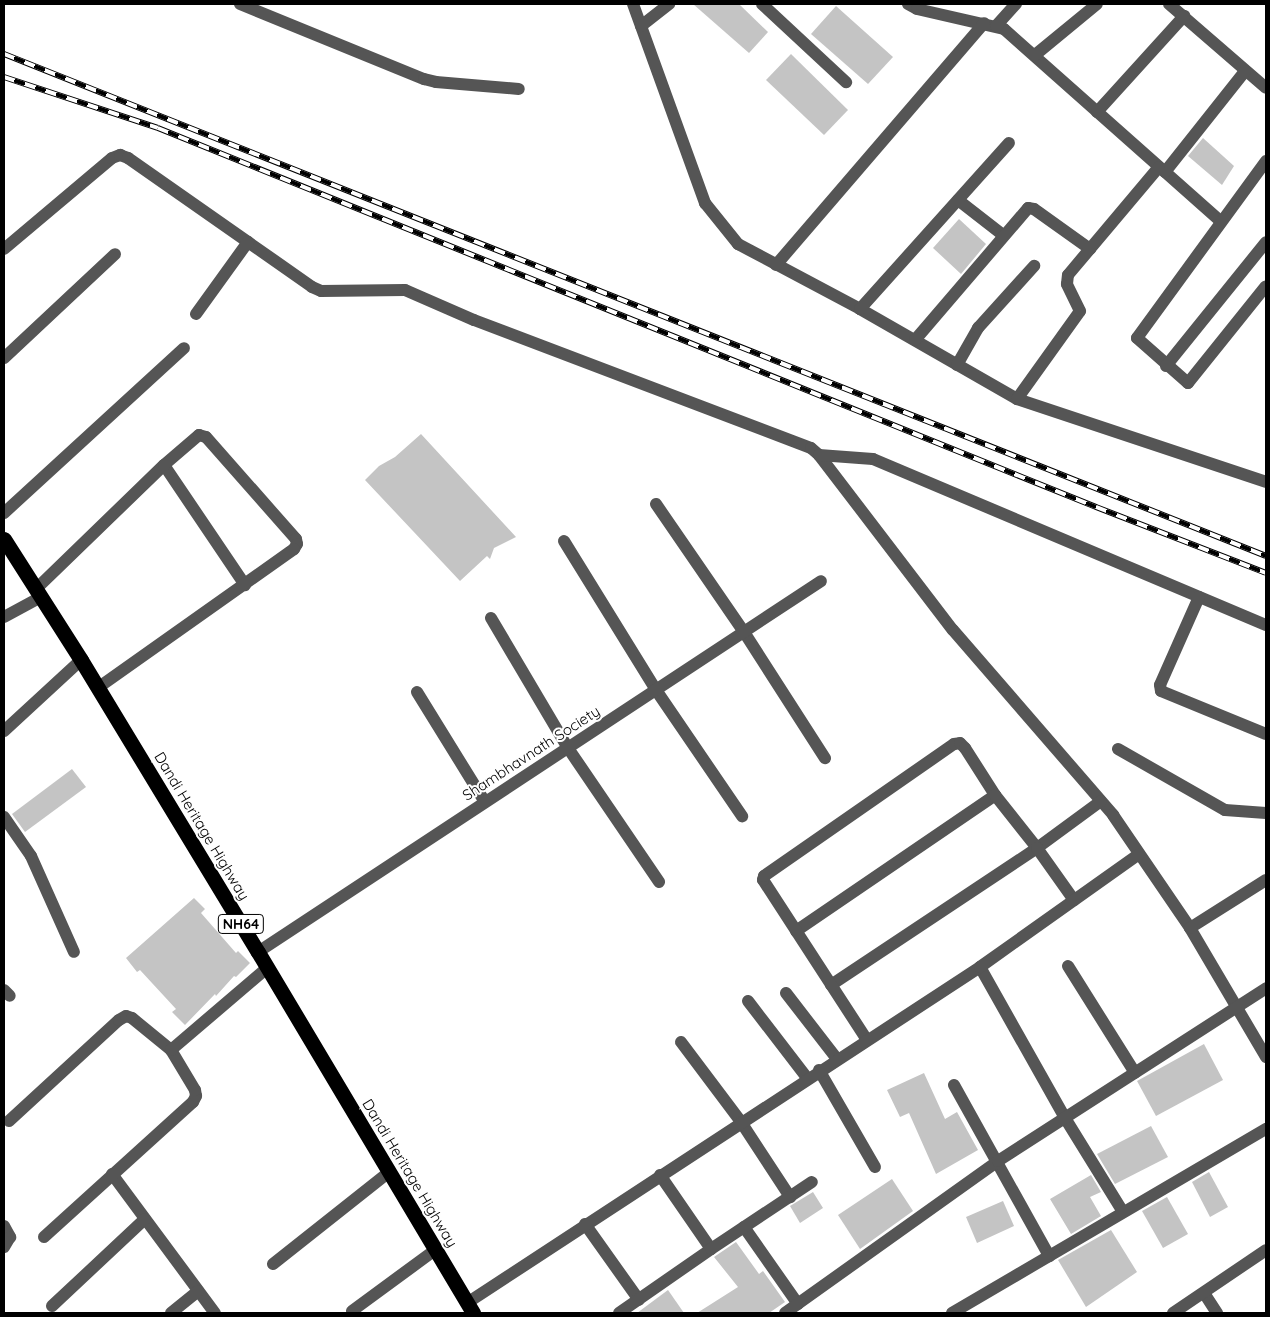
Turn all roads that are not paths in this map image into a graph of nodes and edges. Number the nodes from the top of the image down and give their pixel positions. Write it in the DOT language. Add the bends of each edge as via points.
graph roads {
  1 [pos="240,4"];
  2 [pos="633,4"];
  3 [pos="669,4"];
  4 [pos="762,4"];
  5 [pos="911,4"];
  6 [pos="1016,4"];
  7 [pos="1097,4"];
  8 [pos="1169,4"];
  9 [pos="1184,16"];
  10 [pos="990,24"];
  11 [pos="641,26"];
  12 [pos="1035,55"];
  13 [pos="1245,71"];
  14 [pos="846,82"];
  15 [pos="1266,88"];
  16 [pos="520,89"];
  17 [pos="1097,112"];
  18 [pos="1009,143"];
  19 [pos="1266,162"];
  20 [pos="1162,170"];
  21 [pos="958,200"];
  22 [pos="1221,222"];
  23 [pos="1003,235"];
  24 [pos="248,242"];
  25 [pos="1266,242"];
  26 [pos="4,249"];
  27 [pos="1090,249"];
  28 [pos="115,254"];
  29 [pos="776,265"];
  30 [pos="1034,266"];
  31 [pos="1266,286"];
  32 [pos="860,309"];
  33 [pos="196,314"];
  34 [pos="915,340"];
  35 [pos="184,348"];
  36 [pos="4,358"];
  37 [pos="957,364"];
  38 [pos="1166,366"];
  39 [pos="1017,399"];
  40 [pos="819,455"];
  41 [pos="164,464"];
  42 [pos="1266,482"];
  43 [pos="656,504"];
  44 [pos="4,513"];
  45 [pos="4,539"];
  46 [pos="564,541"];
  47 [pos="821,582"];
  48 [pos="245,585"];
  49 [pos="39,593"];
  50 [pos="1199,597"];
  51 [pos="4,617"];
  52 [pos="491,618"];
  53 [pos="1266,625"];
  54 [pos="744,632"];
  55 [pos="81,660"];
  56 [pos="98,688"];
  57 [pos="656,690"];
  58 [pos="417,692"];
  59 [pos="6,726"];
  60 [pos="1266,734"];
  61 [pos="568,748"];
  62 [pos="1118,749"];
  63 [pos="825,758"];
  64 [pos="996,795"];
  65 [pos="1101,801"];
  66 [pos="485,802"];
  67 [pos="1266,813"];
  68 [pos="742,816"];
  69 [pos="4,817"];
  70 [pos="1037,848"];
  71 [pos="1139,854"];
  72 [pos="1266,880"];
  73 [pos="659,882"];
  74 [pos="1074,900"];
  75 [pos="1190,928"];
  76 [pos="796,931"];
  77 [pos="74,952"];
  78 [pos="258,952"];
  79 [pos="1068,966"];
  80 [pos="980,967"];
  81 [pos="267,968"];
  82 [pos="831,985"];
  83 [pos="1266,988"];
  84 [pos="786,993"];
  85 [pos="748,1001"];
  86 [pos="1238,1008"];
  87 [pos="867,1040"];
  88 [pos="682,1042"];
  89 [pos="171,1050"];
  90 [pos="1266,1057"];
  91 [pos="837,1059"];
  92 [pos="819,1070"];
  93 [pos="1135,1073"];
  94 [pos="807,1078"];
  95 [pos="954,1085"];
  96 [pos="1065,1118"];
  97 [pos="9,1121"];
  98 [pos="741,1122"];
  99 [pos="1266,1129"];
  100 [pos="998,1161"];
  101 [pos="874,1167"];
  102 [pos="388,1173"];
  103 [pos="112,1174"];
  104 [pos="660,1175"];
  105 [pos="812,1182"];
  106 [pos="790,1197"];
  107 [pos="1123,1212"];
  108 [pos="145,1219"];
  109 [pos="585,1224"];
  110 [pos="4,1226"];
  111 [pos="744,1227"];
  112 [pos="44,1237"];
  113 [pos="4,1247"];
  114 [pos="711,1249"];
  115 [pos="435,1250"];
  116 [pos="1266,1250"];
  117 [pos="1049,1256"];
  118 [pos="273,1264"];
  119 [pos="198,1291"];
  120 [pos="1204,1292"];
  121 [pos="639,1300"];
  122 [pos="798,1304"];
  123 [pos="52,1306"];
  124 [pos="470,1308"];
  125 [pos="352,1310"];
  126 [pos="171,1313"];
  127 [pos="215,1313"];
  128 [pos="619,1313"];
  129 [pos="785,1313"];
  130 [pos="952,1313"];
  131 [pos="1173,1313"];
  132 [pos="1217,1313"];
  1 -- 16 [label="street" via="424,79"];
  2 -- 11 [label="street"];
  3 -- 11 [label="street"];
  4 -- 14 [label="street"];
  5 -- 10 [label="street"];
  6 -- 10 [label="street"];
  7 -- 12 [label="street"];
  8 -- 9 [label="street"];
  9 -- 13 [label="street"];
  9 -- 17 [label="street"];
  10 -- 12 [label="street" via="1010,34"];
  10 -- 29 [label="street"];
  11 -- 29 [label="street" via="705,204 738,244"];
  12 -- 17 [label="street"];
  13 -- 15 [label="street"];
  13 -- 20 [label="street"];
  17 -- 20 [label="street"];
  18 -- 21 [label="street"];
  19 -- 22 [label="street"];
  20 -- 22 [label="street"];
  20 -- 27 [label="street"];
  21 -- 23 [label="street"];
  21 -- 32 [label="street"];
  22 -- 38 [label="street" via="1138,334 1138,341"];
  23 -- 27 [label="street" via="1024,210 1034,208"];
  23 -- 34 [label="street"];
  24 -- 26 [label="street" via="120,155 112,158"];
  24 -- 33 [label="street"];
  24 -- 40 [label="street" via="321,291 406,290 474,320 800,443"];
  25 -- 38 [label="street"];
  27 -- 39 [label="street" via="1066,280 1080,311"];
  28 -- 36 [label="street"];
  29 -- 32 [label="street"];
  30 -- 37 [label="street" via="978,328"];
  31 -- 38 [label="street" via="1191,381 1184,381"];
  32 -- 34 [label="street"];
  34 -- 37 [label="street"];
  35 -- 44 [label="street"];
  37 -- 39 [label="street"];
  39 -- 42 [label="street"];
  40 -- 50 [label="street" via="873,459"];
  40 -- 65 [label="street" via="953,630"];
  41 -- 48 [label="street"];
  41 -- 48 [label="street" via="191,439 199,434 206,436 296,539 294,549"];
  41 -- 49 [label="street"];
  43 -- 54 [label="street"];
  45 -- 49 [label="highway, Dandi Heritage Highway / NH64"];
  46 -- 57 [label="street"];
  47 -- 54 [label="street, Shambhavnath Society"];
  48 -- 56 [label="street"];
  49 -- 51 [label="street"];
  49 -- 55 [label="highway, Dandi Heritage Highway / NH64"];
  50 -- 53 [label="street"];
  50 -- 60 [label="street" via="1160,685 1161,690"];
  52 -- 61 [label="street"];
  54 -- 57 [label="street, Shambhavnath Society"];
  54 -- 63 [label="street"];
  55 -- 56 [label="highway, Dandi Heritage Highway / NH64"];
  55 -- 59 [label="street"];
  56 -- 78 [label="highway, Dandi Heritage Highway / NH64"];
  57 -- 61 [label="street, Shambhavnath Society"];
  57 -- 68 [label="street"];
  58 -- 66 [label="street"];
  61 -- 66 [label="street, Shambhavnath Society"];
  61 -- 73 [label="street"];
  62 -- 67 [label="street" via="1225,810"];
  64 -- 70 [label="street"];
  64 -- 76 [label="street"];
  64 -- 76 [label="street" via="965,748 960,743 954,744 766,873 763,880"];
  65 -- 70 [label="street"];
  65 -- 71 [label="street"];
  66 -- 78 [label="street, Shambhavnath Society"];
  69 -- 77 [label="street" via="30,856"];
  70 -- 74 [label="street"];
  70 -- 82 [label="street"];
  71 -- 74 [label="street"];
  71 -- 75 [label="street"];
  72 -- 75 [label="street"];
  74 -- 80 [label="street"];
  75 -- 86 [label="street"];
  76 -- 82 [label="street"];
  78 -- 81 [label="highway, Dandi Heritage Highway / NH64"];
  79 -- 93 [label="street"];
  80 -- 87 [label="street"];
  80 -- 96 [label="street"];
  81 -- 89 [label="street"];
  81 -- 102 [label="highway, Dandi Heritage Highway / NH64"];
  82 -- 87 [label="street"];
  83 -- 86 [label="street"];
  84 -- 91 [label="street"];
  85 -- 94 [label="street"];
  86 -- 90 [label="street"];
  86 -- 93 [label="street"];
  87 -- 91 [label="street"];
  88 -- 98 [label="street"];
  89 -- 97 [label="street" via="126,1016"];
  89 -- 103 [label="street" via="196,1096"];
  91 -- 92 [label="street"];
  92 -- 94 [label="street"];
  92 -- 101 [label="street"];
  93 -- 96 [label="street"];
  94 -- 98 [label="street"];
  95 -- 100 [label="street"];
  96 -- 100 [label="street"];
  96 -- 107 [label="street"];
  98 -- 104 [label="street"];
  98 -- 106 [label="street"];
  99 -- 107 [label="street"];
  100 -- 117 [label="street"];
  100 -- 122 [label="street"];
  102 -- 115 [label="highway, Dandi Heritage Highway / NH64"];
  102 -- 118 [label="street"];
  103 -- 108 [label="street"];
  103 -- 112 [label="street"];
  104 -- 109 [label="street"];
  104 -- 114 [label="street"];
  105 -- 106 [label="street"];
  106 -- 111 [label="street"];
  107 -- 117 [label="street"];
  108 -- 119 [label="street"];
  108 -- 123 [label="street"];
  109 -- 121 [label="street"];
  109 -- 124 [label="street"];
  110 -- 113 [label="street" via="10,1237"];
  111 -- 114 [label="street"];
  111 -- 122 [label="street"];
  114 -- 121 [label="street"];
  115 -- 124 [label="highway, Dandi Heritage Highway / NH64"];
  115 -- 125 [label="street"];
  116 -- 120 [label="street"];
  117 -- 130 [label="street"];
  119 -- 126 [label="street"];
  119 -- 127 [label="street"];
  120 -- 131 [label="street"];
  120 -- 132 [label="street"];
  121 -- 128 [label="street"];
  122 -- 129 [label="street"];
}
